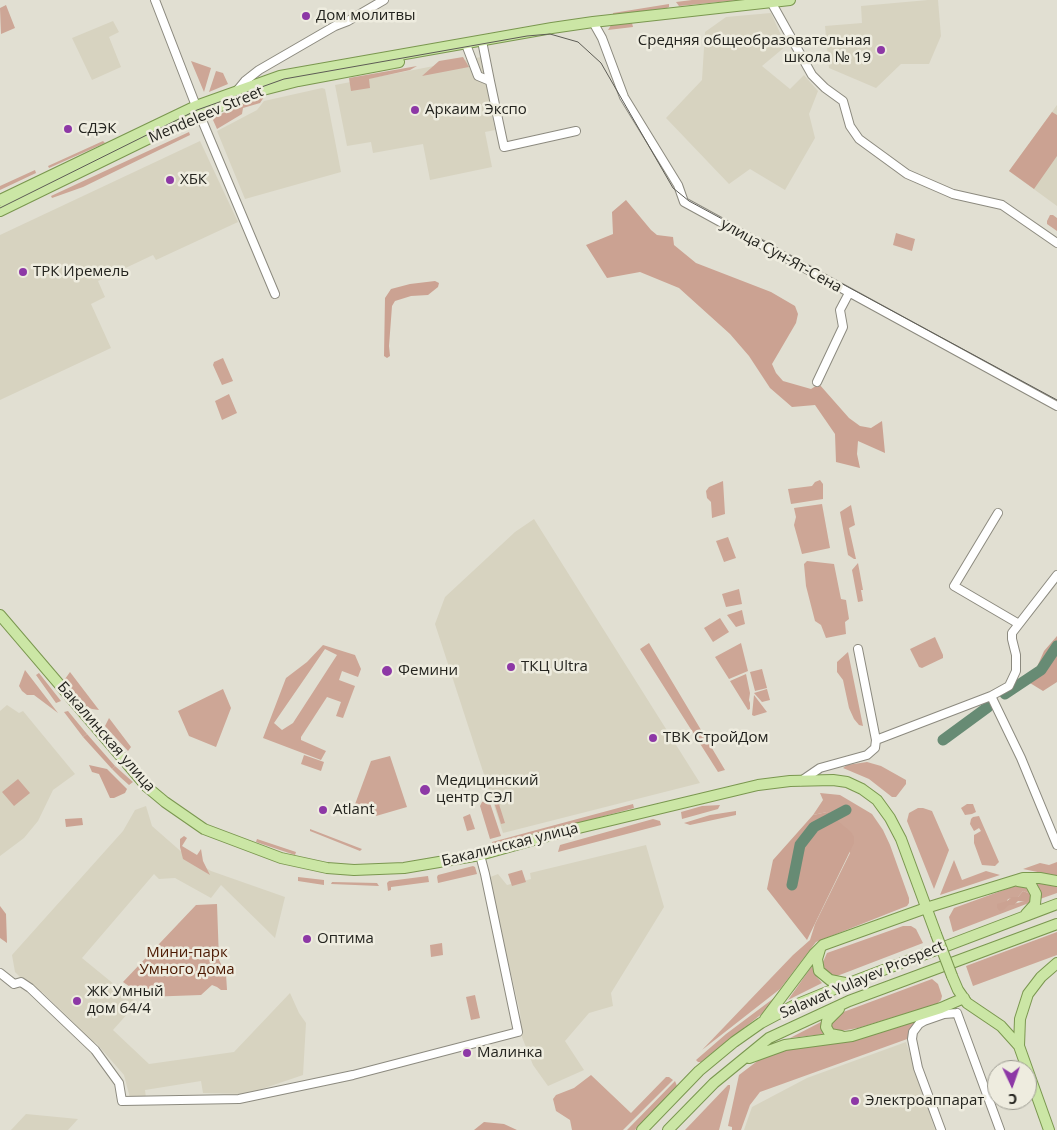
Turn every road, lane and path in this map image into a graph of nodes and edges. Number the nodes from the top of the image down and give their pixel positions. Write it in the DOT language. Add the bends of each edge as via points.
graph roads {
  1 [pos="155,0"];
  2 [pos="384,0"];
  3 [pos="790,0"];
  4 [pos="771,1"];
  5 [pos="593,22"];
  6 [pos="482,41"];
  7 [pos="467,46"];
  8 [pos="490,81"];
  9 [pos="236,96"];
  10 [pos="197,110"];
  11 [pos="576,131"];
  12 [pos="0,200"];
  13 [pos="0,211"];
  14 [pos="1057,243"];
  15 [pos="849,293"];
  16 [pos="275,294"];
  17 [pos="817,382"];
  18 [pos="1057,406"];
  19 [pos="998,513"];
  20 [pos="1057,575"];
  21 [pos="0,615"];
  22 [pos="1019,624"];
  23 [pos="858,648"];
  24 [pos="991,696"];
  25 [pos="876,740"];
  26 [pos="801,780"];
  27 [pos="1057,845"];
  28 [pos="480,855"];
  29 [pos="1015,880"];
  30 [pos="1057,881"];
  31 [pos="1057,904"];
  32 [pos="926,908"];
  33 [pos="1024,916"];
  34 [pos="1054,926"];
  35 [pos="823,945"];
  36 [pos="1057,963"];
  37 [pos="0,973"];
  38 [pos="849,983"];
  39 [pos="966,1000"];
  40 [pos="848,1001"];
  41 [pos="957,1013"];
  42 [pos="761,1023"];
  43 [pos="852,1036"];
  44 [pos="1020,1046"];
  45 [pos="741,1060"];
  46 [pos="642,1130"];
  47 [pos="668,1130"];
  48 [pos="941,1130"];
  49 [pos="1000,1130"];
  50 [pos="1049,1130"];
  1 -- 10 [label="street"];
  2 -- 9 [label="street" via="259,70 245,81"];
  3 -- 4 [label="main road, Mendeleev Street"];
  4 -- 5 [label="main road, Mendeleev Street"];
  4 -- 14 [label="street" via="812,76 843,101 850,126 859,139 907,174 953,194 1002,205"];
  5 -- 6 [label="main road, Mendeleev Street"];
  5 -- 15 [label="street, улица Сун-Ят-Сена" via="624,98 678,185 684,202"];
  6 -- 7 [label="main road, Mendeleev Street"];
  6 -- 8 [label="street"];
  6 -- 9 [label="main road, Mendeleev Street" via="280,76"];
  7 -- 8 [label="street" via="478,76"];
  7 -- 9 [label="main road, Mendeleev Street"];
  8 -- 11 [label="street" via="504,146"];
  9 -- 10 [label="main road, Mendeleev Street"];
  10 -- 12 [label="main road, Mendeleev Street"];
  10 -- 13 [label="main road, Mendeleev Street"];
  10 -- 16 [label="street"];
  15 -- 17 [label="street" via="840,310 843,327"];
  15 -- 18 [label="street, улица Сун-Ят-Сена"];
  19 -- 22 [label="street" via="954,586"];
  20 -- 22 [label="street"];
  21 -- 28 [label="main road, Бакалинская улица" via="142,781 165,802 204,829 281,858 328,868 404,868"];
  22 -- 24 [label="street" via="1012,636 1017,663 1013,679 1003,690"];
  23 -- 25 [label="street"];
  24 -- 25 [label="street"];
  24 -- 27 [label="street"];
  25 -- 26 [label="street" via="875,748 867,755 826,765"];
  26 -- 28 [label="main road, Бакалинская улица" via="713,794"];
  26 -- 32 [label="main road, Бакалинская улица" via="847,782 877,800 901,839"];
  28 -- 37 [label="street" via="518,1032 353,1075 239,1099 122,1101 119,1082 95,1050 30,988 21,982 14,984"];
  29 -- 30 [label="main road"];
  29 -- 32 [label="main road"];
  29 -- 33 [label="main road" via="1030,883 1036,894 1032,909"];
  31 -- 33 [label="main road, Salawat Yulayev Prospect"];
  32 -- 35 [label="main road"];
  32 -- 39 [label="main road, Бакалинская улица, bridge" via="958,990"];
  33 -- 38 [label="main road, Salawat Yulayev Prospect"];
  34 -- 40 [label="main road, Salawat Yulayev Prospect"];
  35 -- 38 [label="main road" via="817,955 819,971 830,980"];
  35 -- 42 [label="main road"];
  36 -- 44 [label="main road" via="1041,976 1028,994 1020,1020"];
  38 -- 42 [label="main road, Salawat Yulayev Prospect"];
  39 -- 41 [label="street"];
  39 -- 43 [label="main road"];
  39 -- 44 [label="main road" via="1001,1026"];
  40 -- 43 [label="main road" via="829,1017 826,1027 832,1035"];
  40 -- 45 [label="main road, Salawat Yulayev Prospect" via="770,1038"];
  41 -- 48 [label="street" via="944,1014 918,1024 912,1039 918,1068"];
  41 -- 49 [label="street"];
  42 -- 46 [label="main road, Salawat Yulayev Prospect" via="699,1071"];
  43 -- 45 [label="main road" via="785,1045"];
  44 -- 50 [label="main road"];
  45 -- 47 [label="main road, Salawat Yulayev Prospect"];
}
